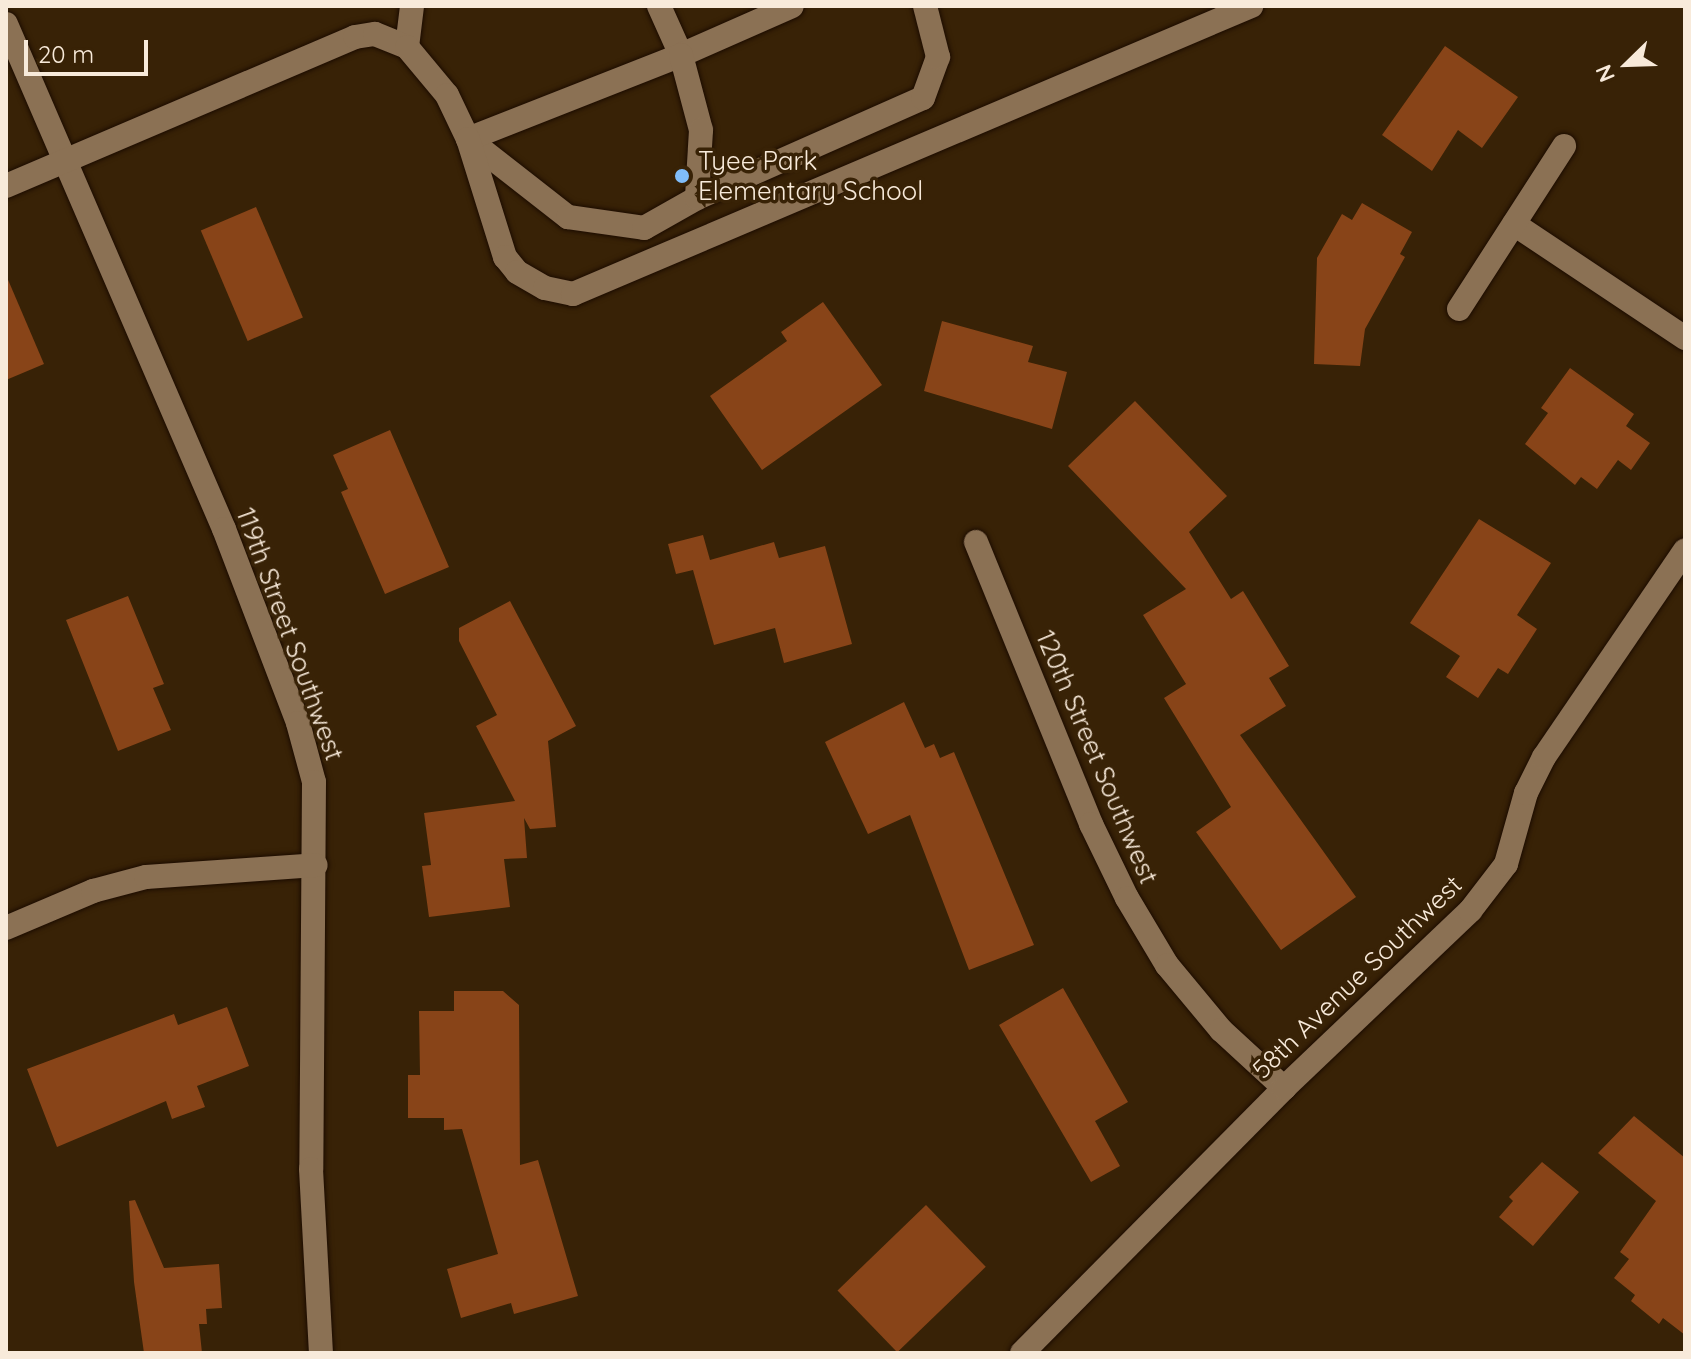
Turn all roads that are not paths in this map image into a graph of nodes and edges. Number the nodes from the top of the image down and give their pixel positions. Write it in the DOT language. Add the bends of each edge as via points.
graph roads {
  1 [pos="412,6"];
  2 [pos="659,6"];
  3 [pos="792,6"];
  4 [pos="925,6"];
  5 [pos="1251,6"];
  6 [pos="6,24"];
  7 [pos="407,47"];
  8 [pos="681,55"];
  9 [pos="468,139"];
  10 [pos="1564,146"];
  11 [pos="64,161"];
  12 [pos="6,186"];
  13 [pos="697,198"];
  14 [pos="1514,224"];
  15 [pos="1459,309"];
  16 [pos="1685,338"];
  17 [pos="976,542"];
  18 [pos="1685,550"];
  19 [pos="316,865"];
  20 [pos="6,928"];
  21 [pos="1284,1088"];
  22 [pos="321,1353"];
  23 [pos="1022,1353"];
  1 -- 7 [label="street"];
  2 -- 8 [label="street"];
  3 -- 8 [label="street"];
  4 -- 13 [label="street" via="938,57 923,98"];
  5 -- 9 [label="street" via="573,294 545,288 517,272 505,257"];
  6 -- 11 [label="street, 119th Street Southwest"];
  7 -- 9 [label="street" via="447,95"];
  7 -- 11 [label="street" via="375,34 355,37"];
  8 -- 9 [label="street"];
  8 -- 13 [label="street" via="701,130"];
  9 -- 13 [label="street" via="568,217 644,228"];
  10 -- 14 [label="street"];
  11 -- 12 [label="street"];
  11 -- 19 [label="street, 119th Street Southwest" via="224,529 298,723 314,782"];
  14 -- 15 [label="street"];
  14 -- 16 [label="street"];
  17 -- 21 [label="street, 120th Street Southwest" via="1091,824 1127,898 1167,965 1203,1009"];
  18 -- 21 [label="street, 58th Avenue Southwest" via="1544,757 1526,793 1506,864 1470,911"];
  19 -- 20 [label="street" via="146,877 93,891"];
  19 -- 22 [label="street, 119th Street Southwest" via="311,1169"];
  21 -- 23 [label="street, 58th Avenue Southwest"];
}
